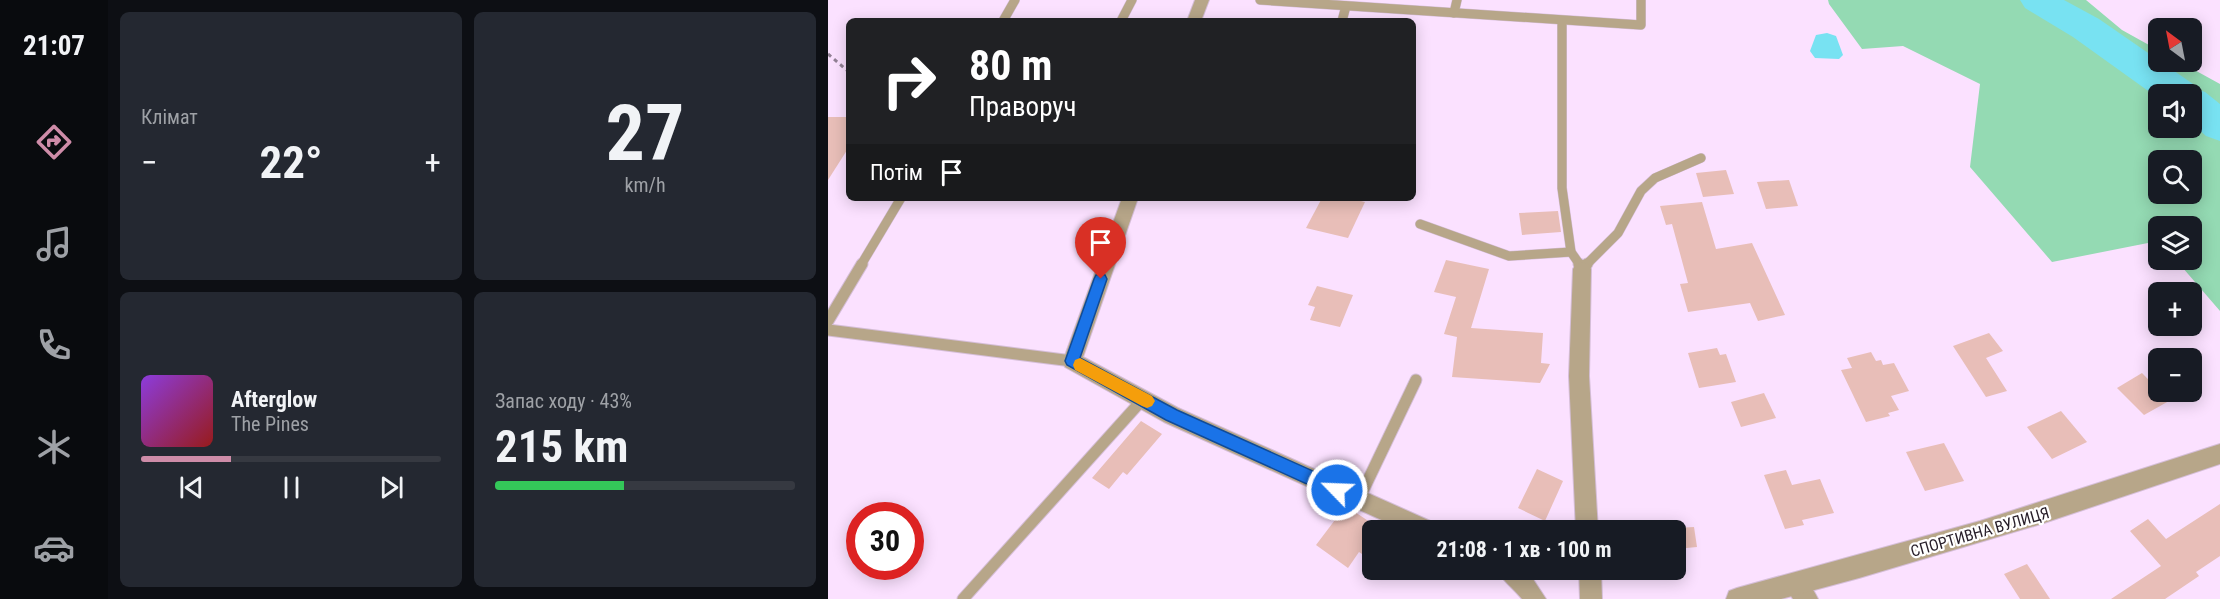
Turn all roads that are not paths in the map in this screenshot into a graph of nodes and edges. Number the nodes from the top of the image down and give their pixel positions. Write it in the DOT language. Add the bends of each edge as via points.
graph roads {
  1 [pos="1015,0"];
  2 [pos="1132,0"];
  3 [pos="1202,0"];
  4 [pos="1260,0"];
  5 [pos="1457,0"];
  6 [pos="1641,0"];
  7 [pos="1342,4"];
  8 [pos="1454,13"];
  9 [pos="1005,18"];
  10 [pos="1123,18"];
  11 [pos="1195,18"];
  12 [pos="1562,21"];
  13 [pos="1701,158"];
  14 [pos="899,201"];
  15 [pos="1129,201"];
  16 [pos="1420,224"];
  17 [pos="1571,252"];
  18 [pos="1582,269"];
  19 [pos="828,321"];
  20 [pos="828,330"];
  21 [pos="1072,361"];
  22 [pos="1416,380"];
  23 [pos="1143,399"];
  24 [pos="2220,453"];
  25 [pos="1359,499"];
  26 [pos="1406,520"];
  27 [pos="1586,520"];
  28 [pos="1521,580"];
  29 [pos="1590,580"];
  30 [pos="1801,592"];
  31 [pos="963,599"];
  32 [pos="1534,599"];
  33 [pos="1591,599"];
  34 [pos="1737,599"];
  1 -- 9 [label="lane"];
  2 -- 10 [label="lane"];
  3 -- 11 [label="street"];
  4 -- 7 [label="lane"];
  5 -- 8 [label="lane"];
  6 -- 12 [label="lane" via="1641,25"];
  7 -- 8 [label="lane"];
  8 -- 12 [label="lane"];
  12 -- 17 [label="lane" via="1562,189"];
  13 -- 18 [label="lane" via="1655,178 1641,191 1618,233"];
  14 -- 19 [label="lane"];
  15 -- 21 [label="street"];
  16 -- 17 [label="lane" via="1509,256"];
  17 -- 18 [label="lane"];
  18 -- 27 [label="street" via="1579,376"];
  20 -- 21 [label="lane"];
  21 -- 23 [label="street"];
  22 -- 25 [label="lane"];
  23 -- 25 [label="street" via="1181,420"];
  23 -- 31 [label="lane"];
  24 -- 30 [label="street, СПОРТИВНА ВУЛИЦЯ"];
  25 -- 26 [label="street"];
  28 -- 32 [label="street"];
  29 -- 33 [label="street"];
  30 -- 34 [label="street, СПОРТИВНА ВУЛИЦЯ"];
}
